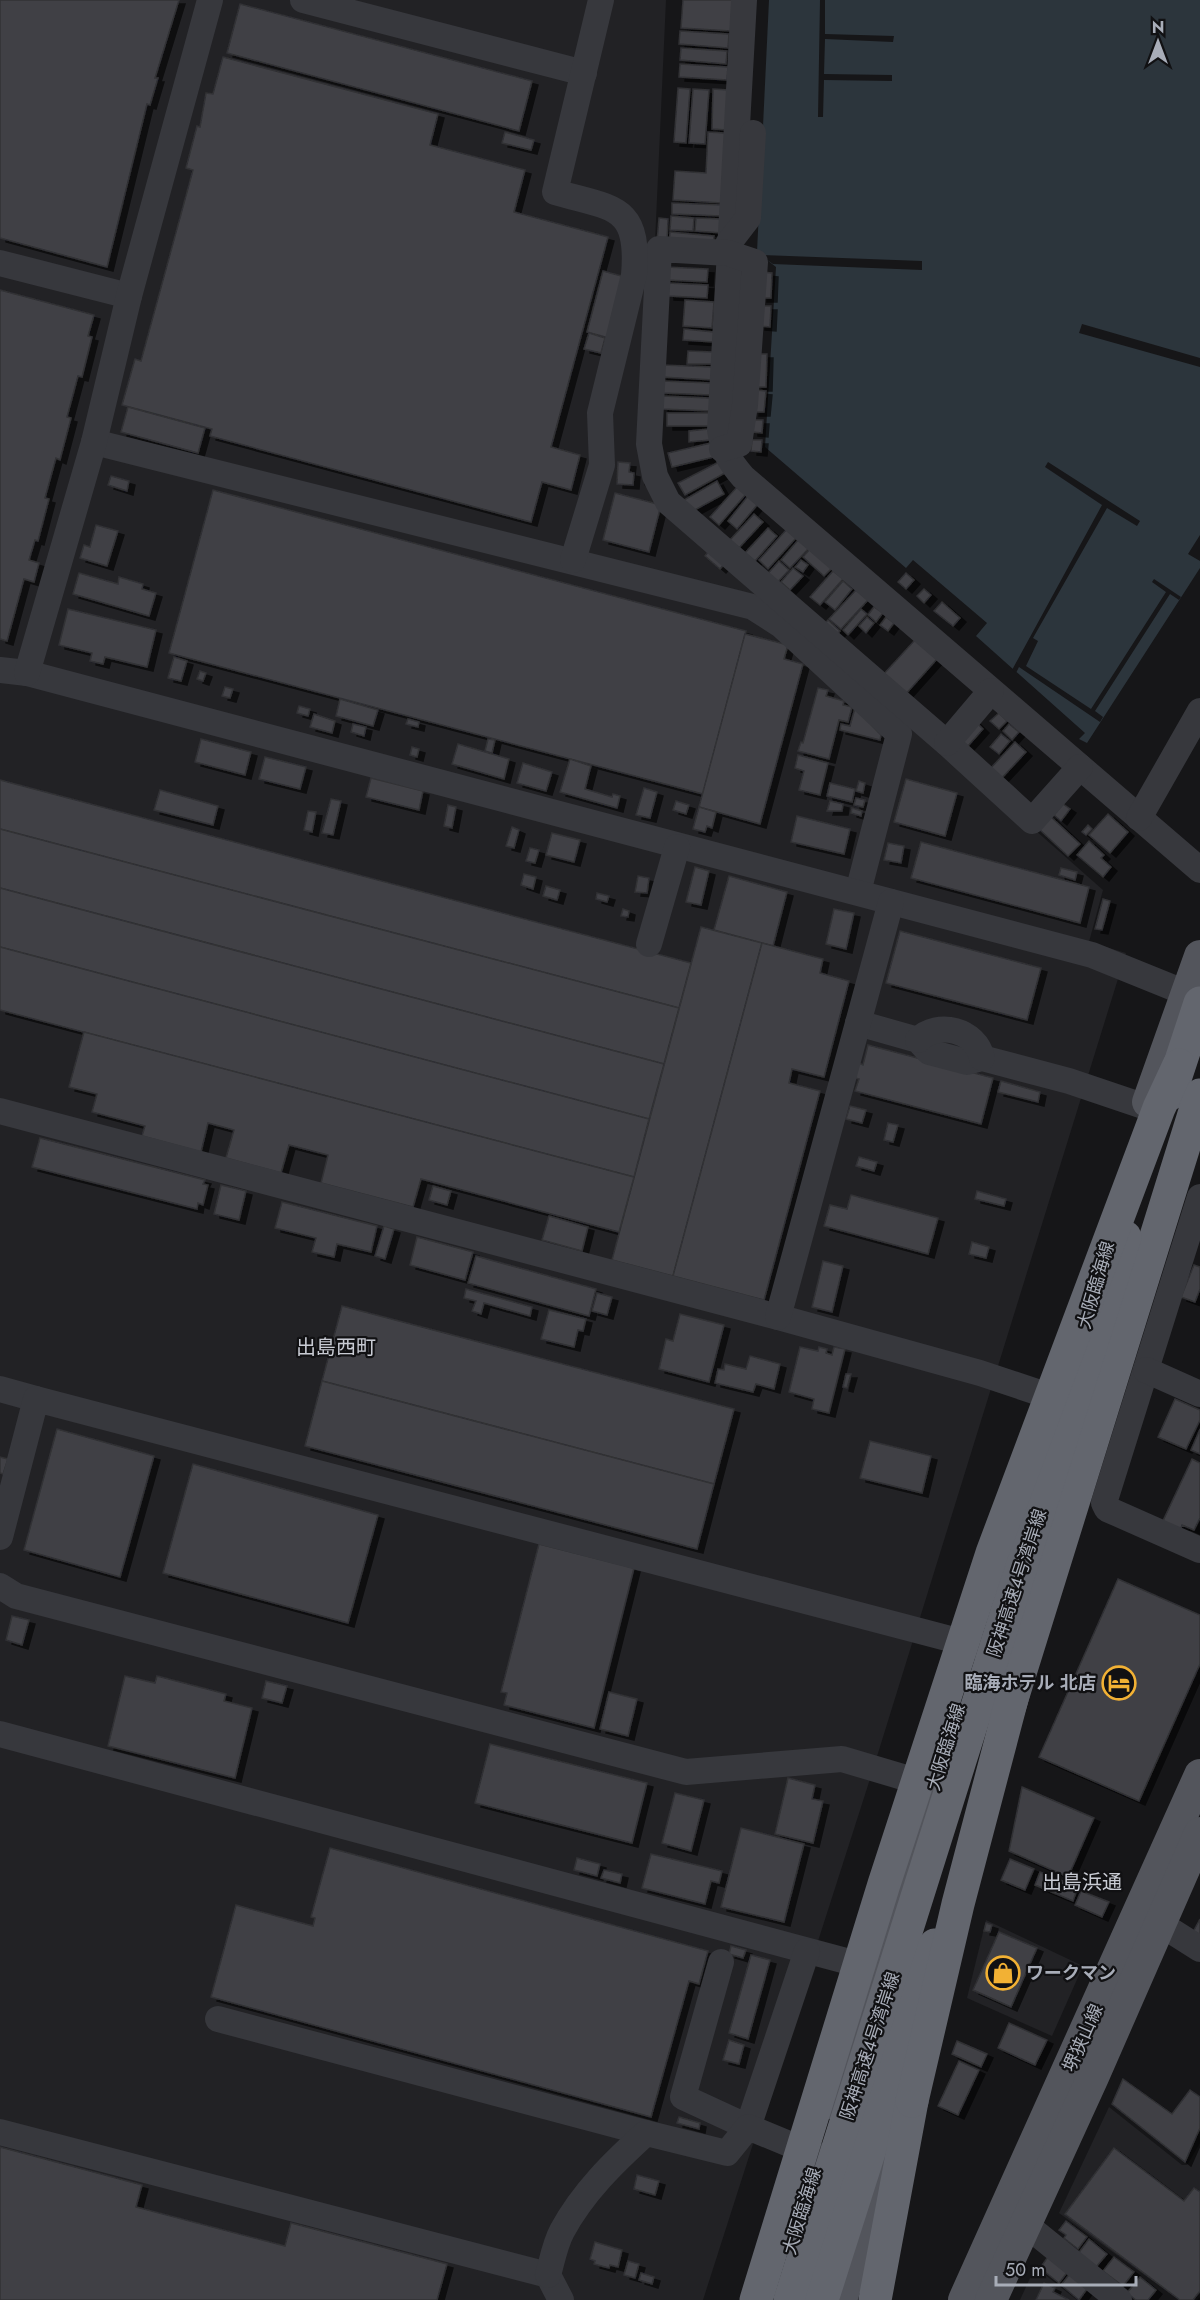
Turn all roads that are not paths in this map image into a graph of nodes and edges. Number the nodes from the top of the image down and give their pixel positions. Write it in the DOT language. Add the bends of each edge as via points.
graph roads {
  1 [pos="210,0"];
  2 [pos="303,0"];
  3 [pos="601,0"];
  4 [pos="744,0"];
  5 [pos="584,73"];
  6 [pos="728,248"];
  7 [pos="0,263"];
  8 [pos="129,296"];
  9 [pos="94,442"];
  10 [pos="731,446"];
  11 [pos="573,560"];
  12 [pos="0,670"];
  13 [pos="27,673"];
  14 [pos="991,691"];
  15 [pos="1200,711"];
  16 [pos="947,743"];
  17 [pos="1081,759"];
  18 [pos="1139,818"];
  19 [pos="677,847"];
  20 [pos="1200,870"];
  21 [pos="858,892"];
  22 [pos="891,902"];
  23 [pos="649,944"];
  24 [pos="1200,956"];
  25 [pos="1193,998"];
  26 [pos="858,1023"];
  27 [pos="1179,1065"];
  28 [pos="1200,1095"];
  29 [pos="1146,1107"];
  30 [pos="0,1111"];
  31 [pos="1200,1150"];
  32 [pos="1200,1197"];
  33 [pos="1194,1238"];
  34 [pos="778,1317"];
  35 [pos="1146,1370"];
  36 [pos="0,1389"];
  37 [pos="1200,1394"];
  38 [pos="36,1399"];
  39 [pos="1061,1400"];
  40 [pos="0,1537"];
  41 [pos="1200,1550"];
  42 [pos="0,1586"];
  43 [pos="977,1647"];
  44 [pos="1014,1691"];
  45 [pos="0,1734"];
  46 [pos="1200,1775"];
  47 [pos="933,1786"];
  48 [pos="1200,1833"];
  49 [pos="1159,1923"];
  50 [pos="1200,1949"];
  51 [pos="807,1951"];
  52 [pos="721,1962"];
  53 [pos="876,1970"];
  54 [pos="218,2019"];
  55 [pos="748,2127"];
  56 [pos="0,2132"];
  57 [pos="646,2133"];
  58 [pos="818,2157"];
  59 [pos="1026,2224"];
  60 [pos="548,2275"];
  61 [pos="561,2300"];
  62 [pos="756,2300"];
  63 [pos="776,2300"];
  64 [pos="790,2300"];
  65 [pos="822,2300"];
  66 [pos="841,2300"];
  67 [pos="874,2300"];
  68 [pos="964,2300"];
  69 [pos="991,2300"];
  70 [pos="1119,2300"];
  1 -- 8 [label="street"];
  2 -- 5 [label="street"];
  3 -- 5 [label="street"];
  4 -- 6 [label="street"];
  5 -- 11 [label="street" via="555,192 615,209 633,231 636,252 634,275 600,412 602,465"];
  6 -- 10 [label="street" via="720,430"];
  6 -- 16 [label="street" via="659,249 649,444 661,490 676,510"];
  7 -- 8 [label="street"];
  8 -- 9 [label="street"];
  9 -- 11 [label="street"];
  9 -- 13 [label="street"];
  10 -- 14 [label="street" via="729,462 743,477"];
  10 -- 17 [label="street"];
  11 -- 21 [label="street" via="753,607 781,625 899,734"];
  12 -- 13 [label="street"];
  13 -- 19 [label="street"];
  14 -- 16 [label="street"];
  14 -- 17 [label="street"];
  15 -- 18 [label="street"];
  16 -- 17 [label="street" via="1032,821"];
  17 -- 18 [label="street"];
  18 -- 20 [label="street"];
  19 -- 21 [label="street"];
  19 -- 23 [label="street"];
  21 -- 22 [label="street"];
  22 -- 25 [label="street" via="1092,955"];
  22 -- 26 [label="street"];
  24 -- 25 [label="main road, 大阪臨海線"];
  25 -- 27 [label="highway, 阪神高速4号湾岸線"];
  25 -- 29 [label="main road, 大阪臨海線"];
  26 -- 29 [label="street" via="918,1040 936,1028 973,1037 982,1058"];
  26 -- 34 [label="street"];
  27 -- 62 [label="highway, bridge" via="1159,1108 992,1553 884,1884"];
  27 -- 64 [label="highway, 阪神高速4号湾岸線, bridge"];
  28 -- 44 [label="highway, 阪神高速4号湾岸線"];
  29 -- 39 [label="main road, 大阪臨海線"];
  30 -- 34 [label="street"];
  31 -- 66 [label="main road"];
  32 -- 33 [label="street"];
  33 -- 35 [label="street"];
  34 -- 39 [label="street" via="980,1373"];
  35 -- 37 [label="street"];
  35 -- 41 [label="street" via="1104,1503 1107,1509"];
  36 -- 38 [label="street"];
  38 -- 40 [label="street"];
  38 -- 43 [label="street"];
  39 -- 43 [label="main road, 大阪臨海線"];
  42 -- 47 [label="street" via="28,1599 686,1772 842,1759"];
  43 -- 47 [label="main road, 大阪臨海線"];
  44 -- 65 [label="highway, 阪神高速4号湾岸線, bridge"];
  44 -- 67 [label="highway, bridge" via="939,1985 895,2182"];
  45 -- 51 [label="street"];
  46 -- 68 [label="main road, 堺狭山線"];
  47 -- 53 [label="main road, 大阪臨海線"];
  48 -- 49 [label="main road, 堺狭山線"];
  49 -- 50 [label="street"];
  49 -- 59 [label="main road, 堺狭山線"];
  51 -- 53 [label="street"];
  51 -- 55 [label="street"];
  52 -- 55 [label="street" via="683,2097"];
  53 -- 58 [label="main road, 大阪臨海線"];
  54 -- 57 [label="street"];
  55 -- 57 [label="street" via="727,2153"];
  55 -- 58 [label="street"];
  56 -- 60 [label="street"];
  57 -- 60 [label="street" via="618,2158 575,2209 561,2233"];
  58 -- 63 [label="main road, 大阪臨海線"];
  59 -- 69 [label="main road, 堺狭山線"];
  59 -- 70 [label="street"];
  60 -- 61 [label="street"];
}
